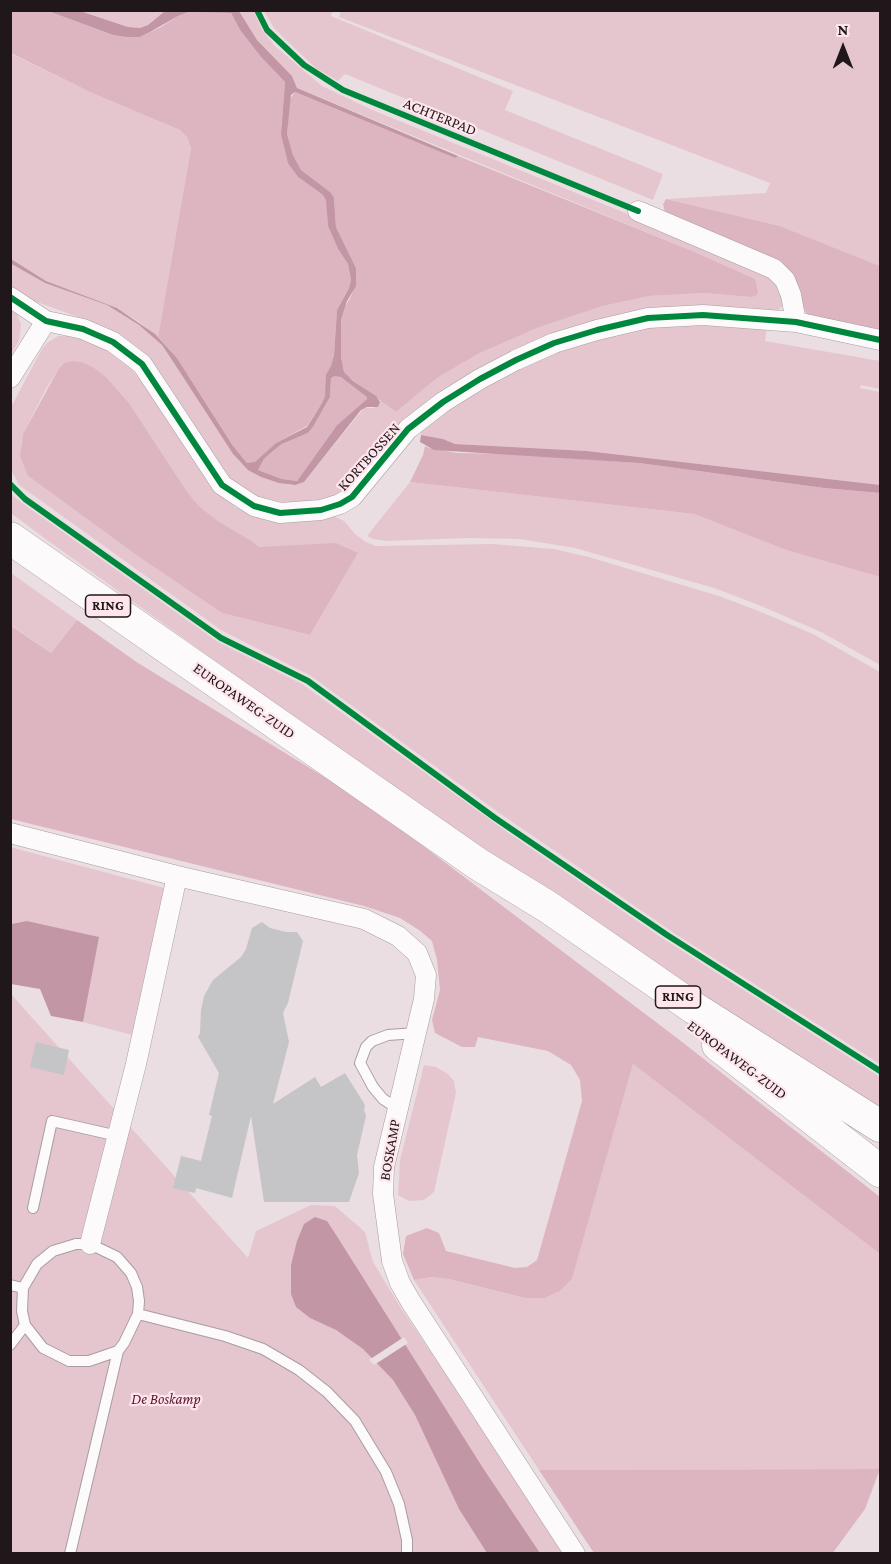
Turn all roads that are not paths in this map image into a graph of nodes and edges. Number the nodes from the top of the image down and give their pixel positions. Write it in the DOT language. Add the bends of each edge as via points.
graph roads {
  1 [pos="638,211"];
  2 [pos="10,297"];
  3 [pos="46,321"];
  4 [pos="796,322"];
  5 [pos="880,340"];
  6 [pos="10,378"];
  7 [pos="10,538"];
  8 [pos="10,833"];
  9 [pos="478,864"];
  10 [pos="177,876"];
  11 [pos="416,1033"];
  12 [pos="398,1109"];
  13 [pos="880,1126"];
  14 [pos="118,1136"];
  15 [pos="880,1171"];
  16 [pos="33,1208"];
  17 [pos="90,1244"];
  18 [pos="10,1285"];
  19 [pos="23,1288"];
  20 [pos="138,1314"];
  21 [pos="25,1325"];
  22 [pos="10,1345"];
  23 [pos="118,1351"];
  24 [pos="70,1554"];
  25 [pos="407,1554"];
  26 [pos="575,1554"];
  1 -- 4 [label="street" via="774,269 785,280"];
  2 -- 3 [label="street, KORTBOSSEN"];
  3 -- 4 [label="street, KORTBOSSEN" via="83,329 113,342 142,364 222,485 254,506 280,513 321,510 352,498 408,429 443,402 554,343 648,318 703,315"];
  3 -- 6 [label="street"];
  4 -- 5 [label="street, KORTBOSSEN"];
  7 -- 9 [label="main road, EUROPAWEG-ZUID / RING"];
  8 -- 10 [label="street, BOSKAMP"];
  9 -- 13 [label="main road, EUROPAWEG-ZUID / RING"];
  9 -- 15 [label="main road, EUROPAWEG-ZUID / RING" via="544,920 674,1011"];
  10 -- 11 [label="street, BOSKAMP" via="364,919 398,936 417,953 426,975"];
  10 -- 14 [label="street"];
  11 -- 12 [label="street, BOSKAMP"];
  11 -- 12 [label="lane" via="388,1035 372,1041 360,1063 373,1087"];
  12 -- 26 [label="street, BOSKAMP" via="384,1167 383,1194 392,1261 400,1282"];
  14 -- 16 [label="lane" via="52,1121"];
  14 -- 17 [label="street"];
  17 -- 19 [label="lane" via="53,1251 37,1264"];
  17 -- 20 [label="lane" via="117,1257 131,1273 137,1287"];
  18 -- 19 [label="lane"];
  19 -- 21 [label="lane"];
  20 -- 23 [label="lane"];
  20 -- 25 [label="lane" via="263,1349 327,1392 355,1420 386,1472 399,1504"];
  21 -- 22 [label="lane"];
  21 -- 23 [label="lane" via="43,1348 69,1360 89,1361"];
  23 -- 24 [label="lane"];
}
